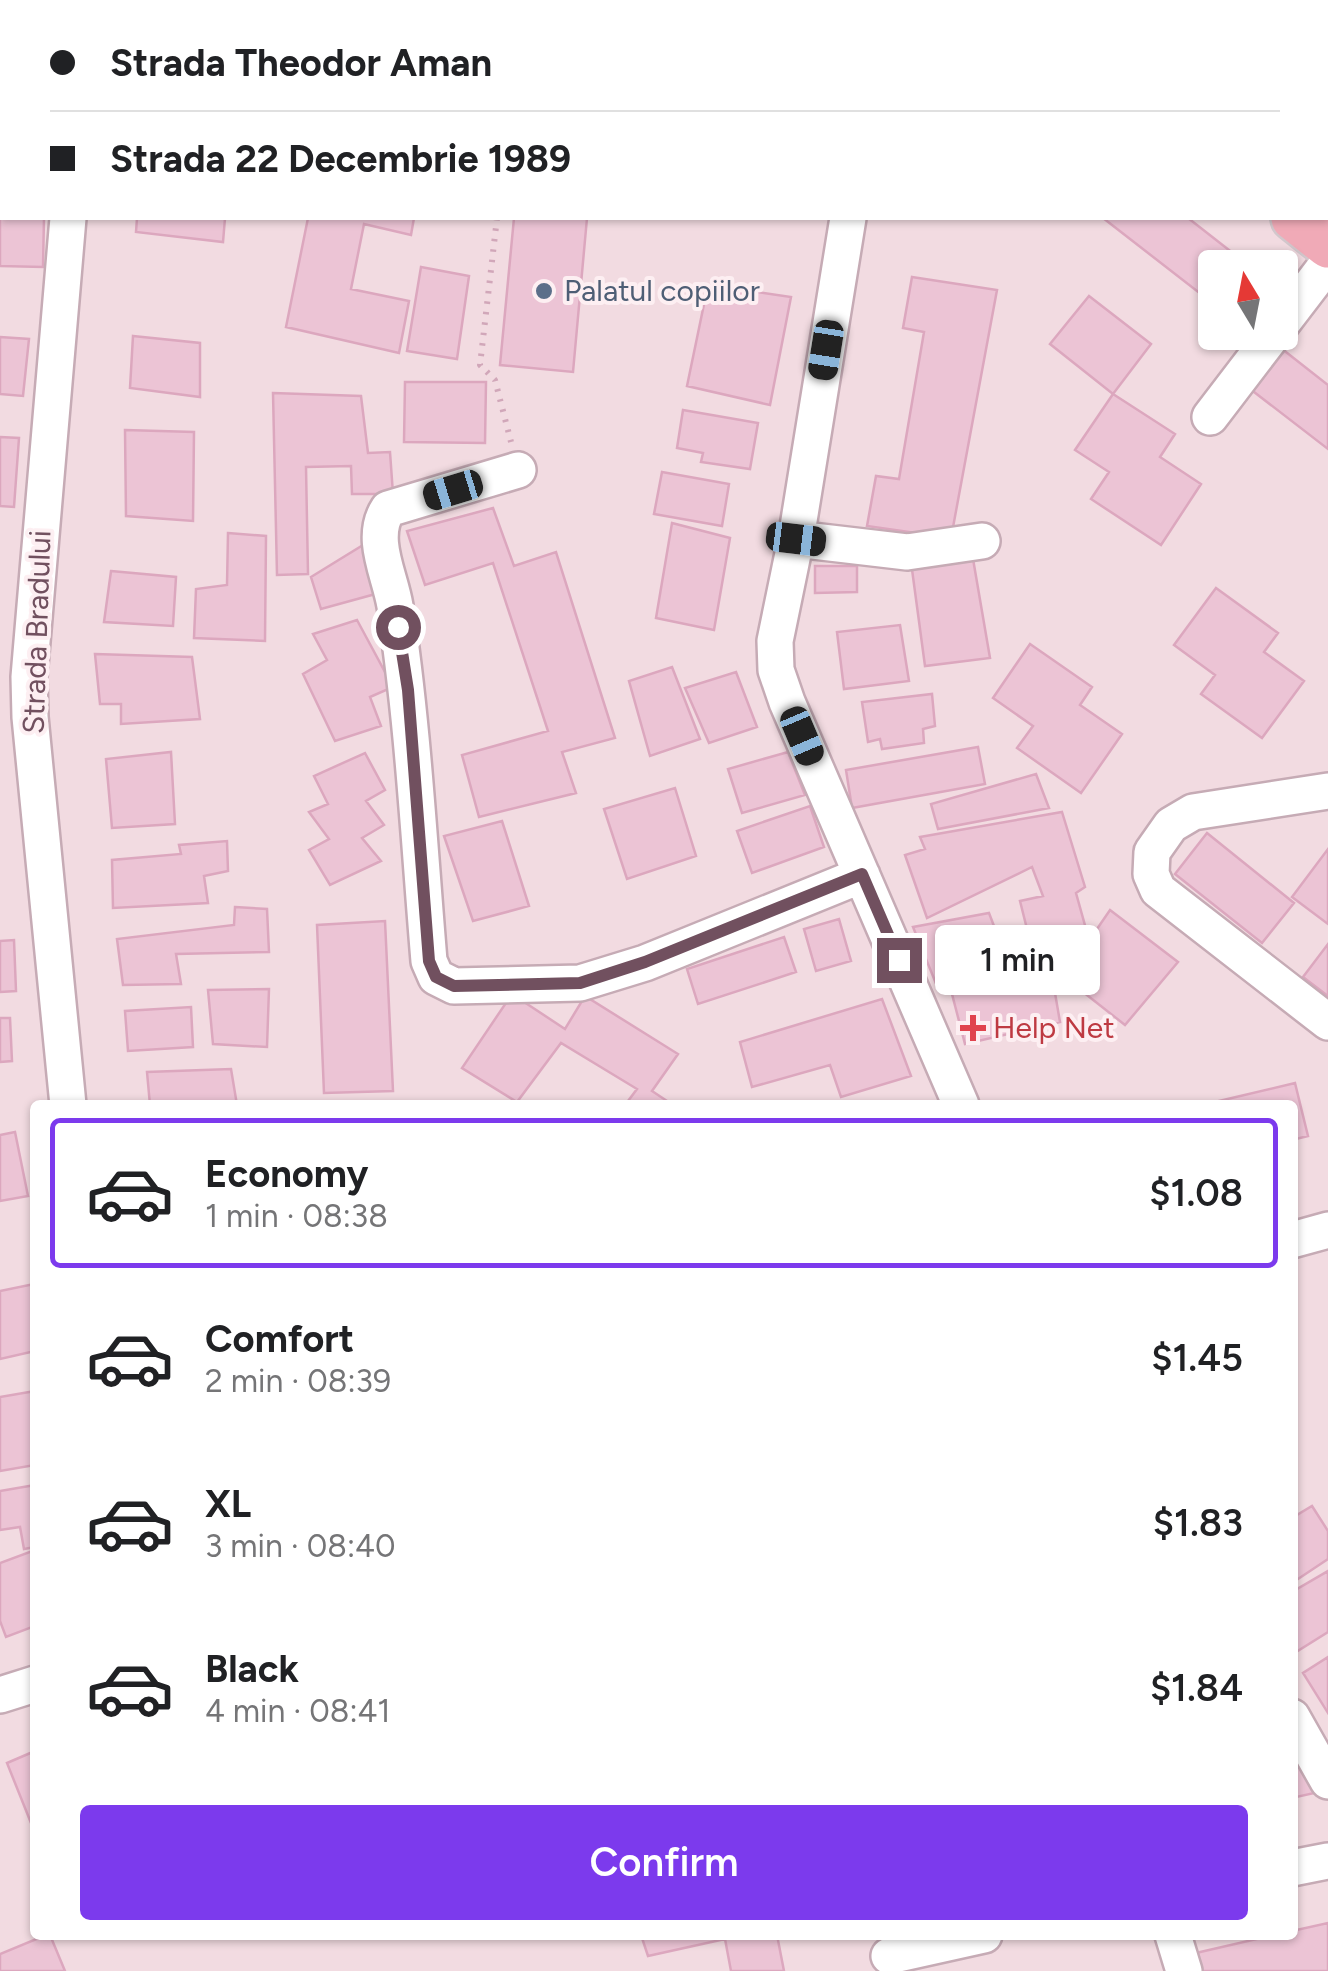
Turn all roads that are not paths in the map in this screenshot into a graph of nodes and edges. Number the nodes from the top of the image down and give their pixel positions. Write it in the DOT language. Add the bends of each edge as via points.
graph roads {
  1 [pos="68,220"];
  2 [pos="848,220"];
  3 [pos="1297,220"];
  4 [pos="1328,245"];
  5 [pos="1328,263"];
  6 [pos="1298,302"];
  7 [pos="1261,350"];
  8 [pos="1210,417"];
  9 [pos="518,470"];
  10 [pos="796,539"];
  11 [pos="982,541"];
  12 [pos="1328,791"];
  13 [pos="862,874"];
  14 [pos="1328,1022"];
  15 [pos="68,1100"];
  16 [pos="959,1100"];
  17 [pos="1328,1230"];
  18 [pos="1298,1238"];
  19 [pos="30,1686"];
  20 [pos="0,1695"];
  21 [pos="1298,1728"];
  22 [pos="1328,1781"];
  23 [pos="1328,1860"];
  24 [pos="1298,1867"];
  25 [pos="962,1940"];
  26 [pos="1175,1940"];
  27 [pos="890,1956"];
  28 [pos="1184,1971"];
  1 -- 15 [label="street, Strada Bradului" via="29,677"];
  2 -- 10 [label="street"];
  3 -- 4 [label="main road"];
  5 -- 6 [label="street"];
  7 -- 8 [label="street"];
  9 -- 13 [label="street" via="388,509 380,520 408,690 429,961 436,977 454,986 580,983"];
  10 -- 11 [label="street" via="907,552"];
  10 -- 13 [label="street" via="775,641 776,670"];
  12 -- 14 [label="street" via="1193,812 1152,852 1151,874 1158,890"];
  13 -- 16 [label="street"];
  17 -- 18 [label="street"];
  19 -- 20 [label="street"];
  21 -- 22 [label="street"];
  23 -- 24 [label="street"];
  25 -- 27 [label="street"];
  26 -- 28 [label="street"];
}
